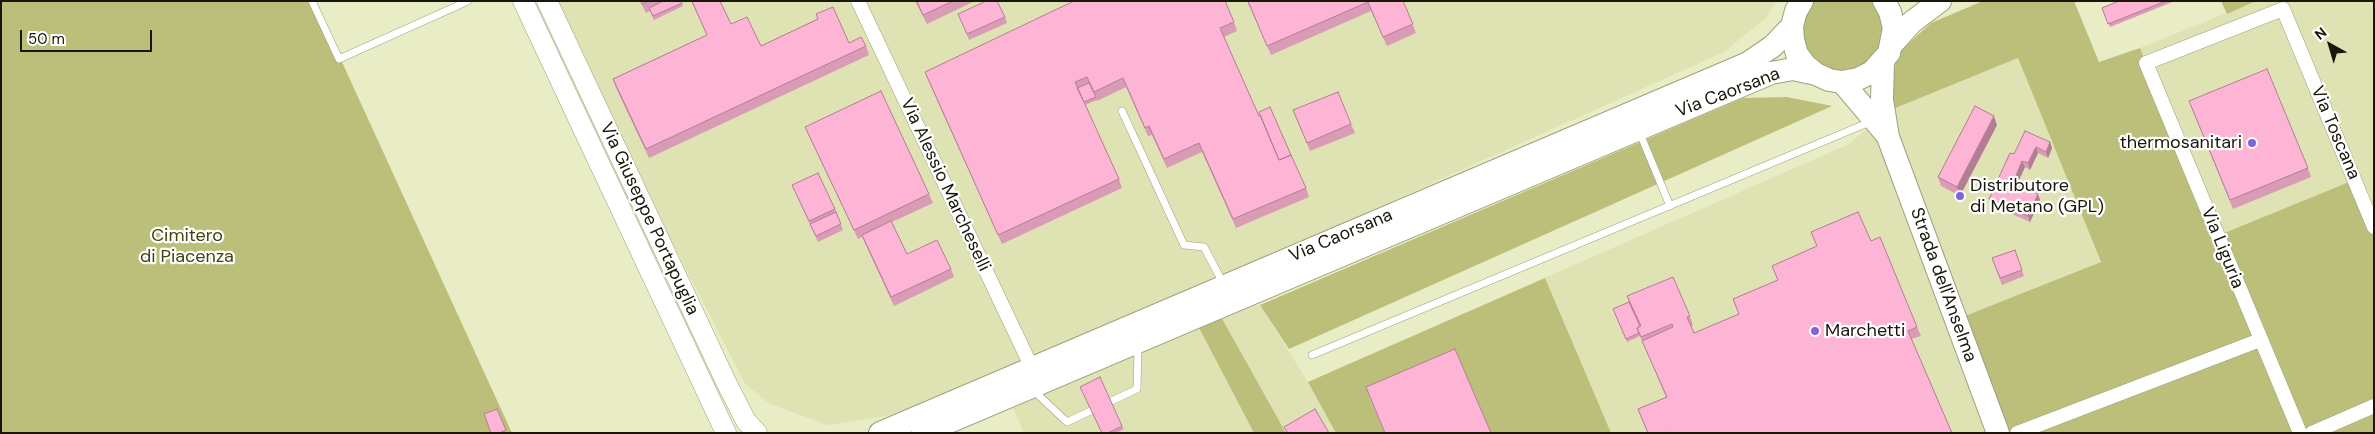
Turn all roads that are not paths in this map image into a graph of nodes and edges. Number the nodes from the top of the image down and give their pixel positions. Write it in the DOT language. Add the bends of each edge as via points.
graph roads {
  1 [pos="312,1"];
  2 [pos="468,1"];
  3 [pos="523,1"];
  4 [pos="547,1"];
  5 [pos="858,1"];
  6 [pos="1802,1"];
  7 [pos="1884,1"];
  8 [pos="1940,1"];
  9 [pos="1792,26"];
  10 [pos="1888,53"];
  11 [pos="2146,63"];
  12 [pos="1816,74"];
  13 [pos="1842,82"];
  14 [pos="1122,111"];
  15 [pos="1638,128"];
  16 [pos="1882,128"];
  17 [pos="1670,206"];
  18 [pos="2374,227"];
  19 [pos="1224,286"];
  20 [pos="2260,340"];
  21 [pos="1138,344"];
  22 [pos="1312,355"];
  23 [pos="1031,378"];
  24 [pos="2374,406"];
  25 [pos="726,433"];
  26 [pos="757,433"];
  27 [pos="880,433"];
  28 [pos="923,433"];
  29 [pos="1998,433"];
  30 [pos="2017,433"];
  31 [pos="2300,433"];
  32 [pos="2312,433"];
  1 -- 2 [label="lane" via="339,59"];
  3 -- 25 [label="main road, Via Giuseppe Portapuglia"];
  4 -- 26 [label="main road, Via Giuseppe Portapuglia" via="727,384 746,421"];
  5 -- 23 [label="street, Via Alessio Marcheselli"];
  6 -- 9 [label="main road"];
  7 -- 10 [label="main road, Strada dell'Anselma" via="1894,28"];
  8 -- 10 [label="main road" via="1912,22"];
  9 -- 12 [label="main road" via="1797,54"];
  9 -- 19 [label="main road, Via Caorsana" via="1773,46 1748,63"];
  10 -- 13 [label="main road" via="1872,72"];
  10 -- 16 [label="main road, Strada dell'Anselma"];
  11 -- 18 [label="street, Via Toscana" via="2283,9"];
  11 -- 20 [label="street, Via Liguria"];
  12 -- 13 [label="main road, Via Caorsana"];
  12 -- 15 [label="main road, Via Caorsana" via="1794,69 1770,73"];
  13 -- 16 [label="main road, Strada dell'Anselma"];
  14 -- 19 [label="lane" via="1184,245 1204,247"];
  15 -- 17 [label="lane"];
  15 -- 21 [label="main road, Via Caorsana"];
  16 -- 17 [label="lane"];
  16 -- 29 [label="main road, Strada dell'Anselma"];
  17 -- 22 [label="lane"];
  19 -- 23 [label="main road, Via Caorsana"];
  20 -- 30 [label="street"];
  20 -- 31 [label="street, Via Liguria"];
  21 -- 23 [label="main road, Via Caorsana"];
  21 -- 23 [label="lane" via="1137,390 1066,422"];
  23 -- 27 [label="main road, Via Caorsana"];
  23 -- 28 [label="main road, Via Caorsana"];
  24 -- 32 [label="street"];
}
